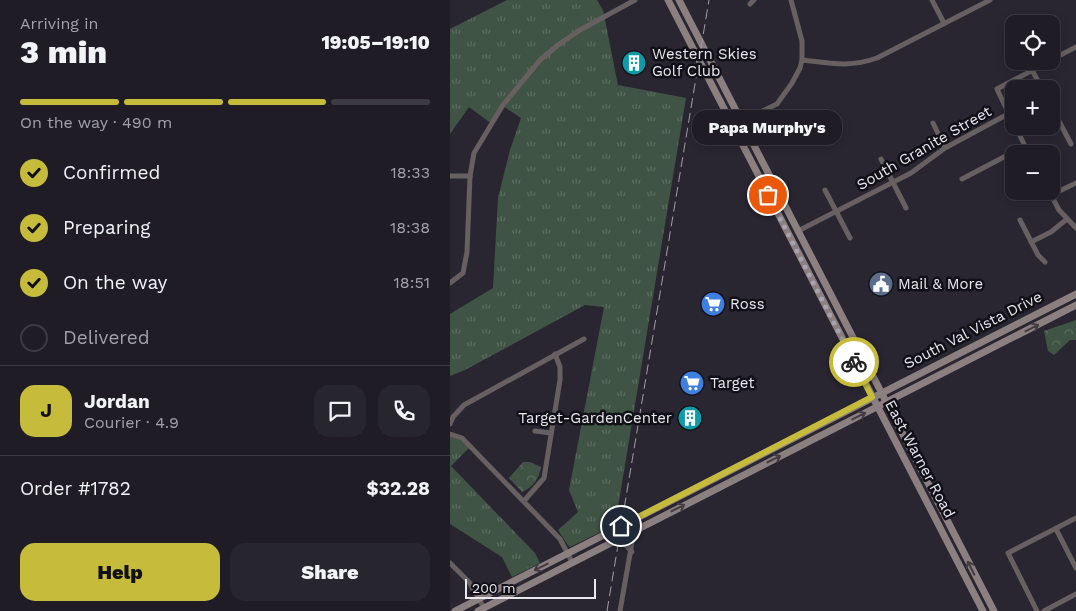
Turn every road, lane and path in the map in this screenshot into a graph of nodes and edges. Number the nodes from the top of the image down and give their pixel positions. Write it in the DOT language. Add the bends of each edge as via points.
graph roads {
  1 [pos="635,0"];
  2 [pos="668,0"];
  3 [pos="679,0"];
  4 [pos="791,0"];
  5 [pos="932,0"];
  6 [pos="990,0"];
  7 [pos="944,23"];
  8 [pos="1076,47"];
  9 [pos="1060,56"];
  10 [pos="802,60"];
  11 [pos="1032,70"];
  12 [pos="1013,80"];
  13 [pos="1037,80"];
  14 [pos="1005,84"];
  15 [pos="1005,108"];
  16 [pos="1005,116"];
  17 [pos="741,121"];
  18 [pos="933,123"];
  19 [pos="1060,123"];
  20 [pos="732,126"];
  21 [pos="1071,144"];
  22 [pos="945,148"];
  23 [pos="1005,156"];
  24 [pos="881,159"];
  25 [pos="762,162"];
  26 [pos="753,166"];
  27 [pos="450,176"];
  28 [pos="470,176"];
  29 [pos="962,179"];
  30 [pos="893,183"];
  31 [pos="1076,183"];
  32 [pos="1060,189"];
  33 [pos="825,190"];
  34 [pos="1055,200"];
  35 [pos="772,202"];
  36 [pos="906,208"];
  37 [pos="837,211"];
  38 [pos="1067,219"];
  39 [pos="1020,220"];
  40 [pos="1076,228"];
  41 [pos="798,231"];
  42 [pos="850,238"];
  43 [pos="1031,242"];
  44 [pos="1045,262"];
  45 [pos="450,283"];
  46 [pos="828,288"];
  47 [pos="819,293"];
  48 [pos="1076,294"];
  49 [pos="1076,305"];
  50 [pos="584,339"];
  51 [pos="984,340"];
  52 [pos="988,350"];
  53 [pos="555,354"];
  54 [pos="882,392"];
  55 [pos="872,397"];
  56 [pos="887,402"];
  57 [pos="877,407"];
  58 [pos="450,424"];
  59 [pos="535,431"];
  60 [pos="551,433"];
  61 [pos="450,434"];
  62 [pos="744,463"];
  63 [pos="749,472"];
  64 [pos="929,484"];
  65 [pos="920,489"];
  66 [pos="524,501"];
  67 [pos="647,513"];
  68 [pos="1076,518"];
  69 [pos="652,522"];
  70 [pos="1056,529"];
  71 [pos="634,531"];
  72 [pos="956,538"];
  73 [pos="615,541"];
  74 [pos="947,542"];
  75 [pos="632,552"];
  76 [pos="567,554"];
  77 [pos="572,562"];
  78 [pos="450,564"];
  79 [pos="1076,568"];
  80 [pos="1076,594"];
  81 [pos="479,599"];
  82 [pos="481,610"];
  83 [pos="455,611"];
  84 [pos="620,611"];
  85 [pos="983,611"];
  86 [pos="994,611"];
  87 [pos="1038,611"];
  88 [pos="1044,611"];
  1 -- 28 [label="street" via="580,30 540,60 503,105 474,152"];
  2 -- 20 [label="main road, East Warner Road"];
  3 -- 17 [label="main road, East Warner Road"];
  4 -- 10 [label="street" via="802,40"];
  5 -- 7 [label="street"];
  6 -- 7 [label="street"];
  7 -- 10 [label="street" via="867,62 846,65"];
  8 -- 9 [label="street, South Granite Street"];
  10 -- 17 [label="street" via="792,83 777,104"];
  11 -- 12 [label="street, South Granite Street"];
  11 -- 13 [label="street"];
  14 -- 15 [label="street, South Granite Street" via="996,89"];
  16 -- 22 [label="street, South Granite Street"];
  17 -- 20 [label="street"];
  17 -- 25 [label="main road, East Warner Road"];
  18 -- 22 [label="street"];
  19 -- 21 [label="street"];
  20 -- 26 [label="main road, East Warner Road"];
  22 -- 30 [label="street, South Granite Street" via="917,170"];
  23 -- 29 [label="street"];
  24 -- 30 [label="street"];
  25 -- 26 [label="main road"];
  25 -- 41 [label="main road, East Warner Road"];
  26 -- 35 [label="main road, East Warner Road"];
  27 -- 28 [label="street"];
  28 -- 45 [label="street" via="467,252 462,273"];
  30 -- 36 [label="street"];
  30 -- 37 [label="street, South Granite Street"];
  31 -- 32 [label="street"];
  33 -- 37 [label="street"];
  34 -- 38 [label="street"];
  35 -- 41 [label="main road" via="791,230"];
  35 -- 47 [label="main road, East Warner Road"];
  37 -- 41 [label="street, South Granite Street"];
  37 -- 42 [label="street"];
  38 -- 40 [label="street"];
  38 -- 43 [label="street"];
  39 -- 43 [label="street"];
  41 -- 46 [label="main road, East Warner Road"];
  43 -- 44 [label="street"];
  46 -- 47 [label="main road"];
  46 -- 54 [label="main road, East Warner Road"];
  47 -- 55 [label="main road, East Warner Road"];
  48 -- 51 [label="main road, South Val Vista Drive"];
  52 -- 49 [label="main road, South Val Vista Drive, one-way"];
  50 -- 53 [label="street"];
  51 -- 52 [label="main road"];
  51 -- 54 [label="main road, South Val Vista Drive"];
  52 -- 56 [label="main road, South Val Vista Drive"];
  53 -- 58 [label="street" via="464,405"];
  53 -- 60 [label="street" via="560,380"];
  54 -- 55 [label="main road, South Val Vista Drive"];
  54 -- 56 [label="main road, East Warner Road"];
  55 -- 57 [label="main road, East Warner Road"];
  55 -- 62 [label="main road, South Val Vista Drive"];
  56 -- 57 [label="main road, South Val Vista Drive"];
  56 -- 64 [label="main road, East Warner Road"];
  63 -- 57 [label="main road, South Val Vista Drive, one-way"];
  57 -- 65 [label="main road, East Warner Road"];
  59 -- 60 [label="street"];
  60 -- 66 [label="street" via="544,478"];
  61 -- 66 [label="street" via="462,438"];
  62 -- 63 [label="main road"];
  62 -- 67 [label="main road, South Val Vista Drive"];
  69 -- 63 [label="main road, South Val Vista Drive, one-way"];
  64 -- 65 [label="main road"];
  64 -- 72 [label="main road, East Warner Road"];
  65 -- 74 [label="main road, East Warner Road"];
  66 -- 76 [label="street" via="560,539"];
  67 -- 69 [label="main road"];
  67 -- 76 [label="main road, South Val Vista Drive"];
  68 -- 70 [label="street"];
  69 -- 71 [label="main road, South Val Vista Drive"];
  70 -- 79 [label="street"];
  70 -- 87 [label="street" via="1008,553"];
  71 -- 73 [label="main road, South Val Vista Drive"];
  71 -- 75 [label="street"];
  72 -- 74 [label="main road"];
  86 -- 72 [label="main road, East Warner Road, one-way"];
  73 -- 75 [label="street" via="624,543"];
  73 -- 77 [label="main road, South Val Vista Drive"];
  74 -- 85 [label="main road, East Warner Road"];
  75 -- 84 [label="street"];
  76 -- 77 [label="street"];
  76 -- 81 [label="main road, South Val Vista Drive, one-way"];
  77 -- 82 [label="main road, South Val Vista Drive"];
  78 -- 81 [label="street" via="469,582"];
  80 -- 88 [label="street"];
  81 -- 82 [label="street"];
  81 -- 83 [label="main road, South Val Vista Drive"];
}
